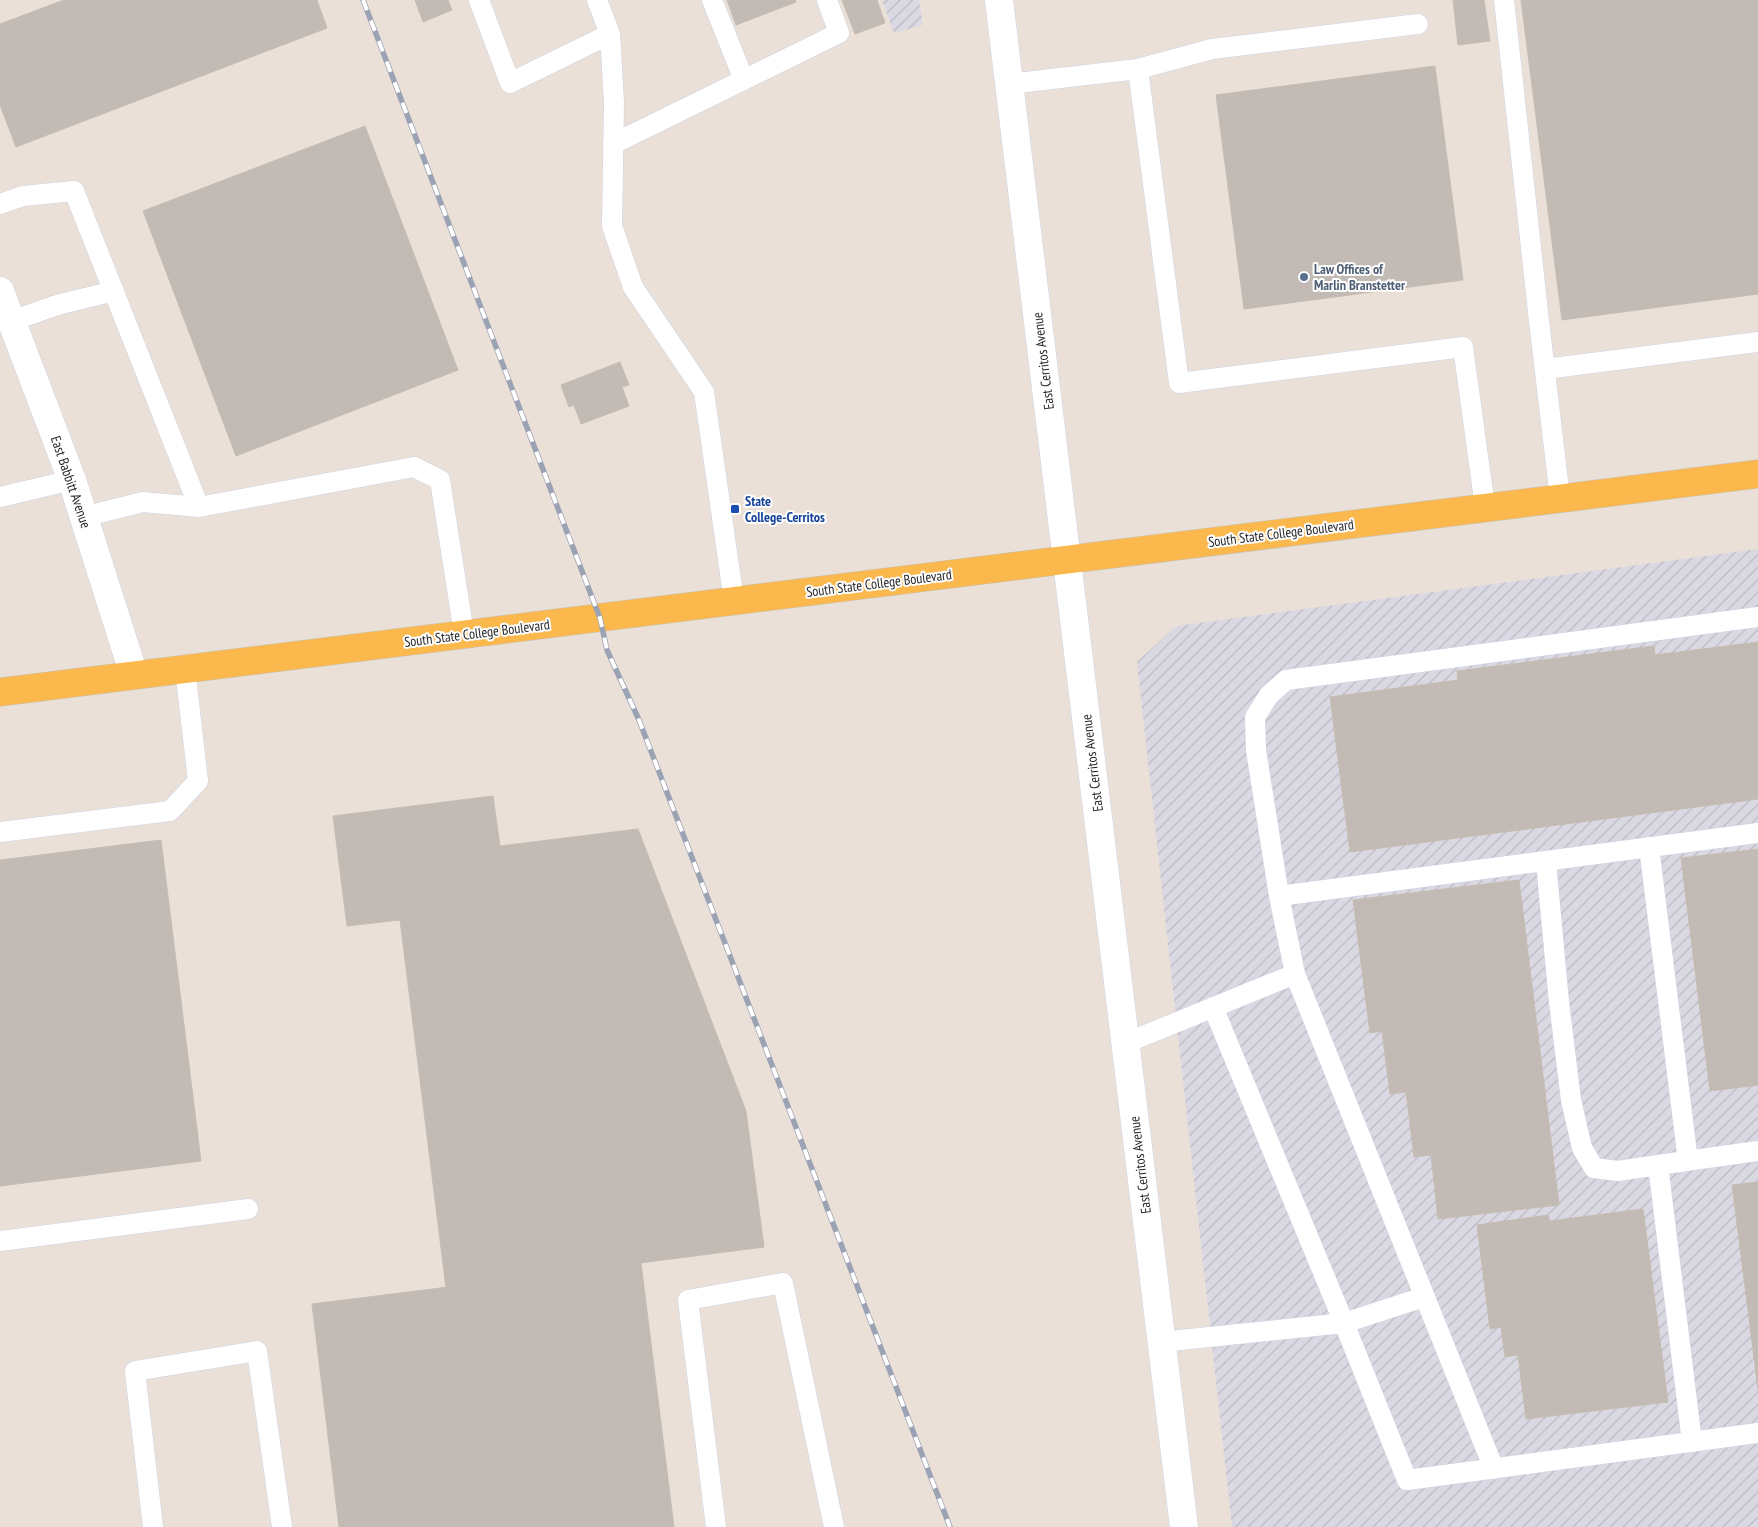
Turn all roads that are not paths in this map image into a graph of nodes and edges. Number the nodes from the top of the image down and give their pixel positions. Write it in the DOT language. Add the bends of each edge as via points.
graph roads {
  1 [pos="478,0"];
  2 [pos="597,0"];
  3 [pos="712,0"];
  4 [pos="827,0"];
  5 [pos="999,0"];
  6 [pos="1504,0"];
  7 [pos="1418,24"];
  8 [pos="610,34"];
  9 [pos="1138,69"];
  10 [pos="744,80"];
  11 [pos="1009,84"];
  12 [pos="613,144"];
  13 [pos="0,204"];
  14 [pos="0,291"];
  15 [pos="114,291"];
  16 [pos="12,321"];
  17 [pos="1758,342"];
  18 [pos="1545,370"];
  19 [pos="1758,474"];
  20 [pos="72,480"];
  21 [pos="0,497"];
  22 [pos="1560,498"];
  23 [pos="199,507"];
  24 [pos="1485,508"];
  25 [pos="83,517"];
  26 [pos="1068,559"];
  27 [pos="734,601"];
  28 [pos="1758,617"];
  29 [pos="464,634"];
  30 [pos="185,669"];
  31 [pos="134,675"];
  32 [pos="0,692"];
  33 [pos="0,832"];
  34 [pos="1758,833"];
  35 [pos="1649,847"];
  36 [pos="1546,862"];
  37 [pos="1279,896"];
  38 [pos="1295,974"];
  39 [pos="1213,1007"];
  40 [pos="1126,1043"];
  41 [pos="1758,1151"];
  42 [pos="1688,1161"];
  43 [pos="1658,1165"];
  44 [pos="248,1209"];
  45 [pos="0,1241"];
  46 [pos="1424,1297"];
  47 [pos="1344,1323"];
  48 [pos="1161,1342"];
  49 [pos="1758,1433"];
  50 [pos="1692,1442"];
  51 [pos="1494,1469"];
  52 [pos="153,1527"];
  53 [pos="282,1527"];
  54 [pos="716,1527"];
  55 [pos="834,1527"];
  56 [pos="1184,1527"];
  1 -- 8 [label="lane" via="510,83"];
  2 -- 8 [label="lane"];
  3 -- 10 [label="lane"];
  4 -- 10 [label="lane" via="839,33"];
  5 -- 11 [label="main road, East Cerritos Avenue"];
  6 -- 18 [label="lane"];
  7 -- 9 [label="lane" via="1212,49"];
  8 -- 12 [label="lane"];
  9 -- 11 [label="lane"];
  9 -- 24 [label="lane" via="1179,383 1463,347"];
  10 -- 12 [label="lane"];
  11 -- 26 [label="main road, East Cerritos Avenue"];
  12 -- 27 [label="lane" via="612,226 633,287 704,392"];
  13 -- 15 [label="lane" via="23,196 74,191"];
  14 -- 16 [label="main road, East Babbitt Avenue"];
  15 -- 16 [label="lane" via="57,305"];
  15 -- 23 [label="lane"];
  16 -- 20 [label="main road, East Babbitt Avenue"];
  17 -- 18 [label="lane"];
  18 -- 22 [label="lane"];
  19 -- 22 [label="main road, South State College Boulevard"];
  20 -- 21 [label="lane"];
  20 -- 25 [label="main road, East Babbitt Avenue"];
  22 -- 24 [label="main road, South State College Boulevard"];
  23 -- 25 [label="lane" via="143,502"];
  23 -- 29 [label="lane" via="414,467 440,480"];
  24 -- 26 [label="main road, South State College Boulevard"];
  25 -- 31 [label="main road, East Babbitt Avenue"];
  26 -- 27 [label="main road, South State College Boulevard"];
  26 -- 40 [label="main road, East Cerritos Avenue"];
  27 -- 29 [label="main road, South State College Boulevard"];
  28 -- 37 [label="lane" via="1286,680 1270,694 1256,717 1256,750"];
  29 -- 30 [label="main road, South State College Boulevard"];
  30 -- 31 [label="main road, South State College Boulevard"];
  30 -- 33 [label="lane" via="198,781 170,811"];
  31 -- 32 [label="main road, South State College Boulevard"];
  34 -- 35 [label="lane"];
  35 -- 36 [label="lane"];
  35 -- 42 [label="lane"];
  36 -- 37 [label="lane"];
  36 -- 43 [label="lane" via="1568,1080 1582,1148 1594,1168 1618,1171"];
  37 -- 38 [label="lane"];
  38 -- 39 [label="lane"];
  38 -- 46 [label="lane"];
  39 -- 40 [label="lane"];
  39 -- 47 [label="lane"];
  40 -- 48 [label="main road, East Cerritos Avenue"];
  41 -- 42 [label="lane"];
  42 -- 43 [label="lane"];
  43 -- 50 [label="lane"];
  44 -- 45 [label="lane"];
  46 -- 47 [label="lane"];
  46 -- 51 [label="lane"];
  47 -- 48 [label="lane"];
  47 -- 51 [label="lane" via="1407,1480"];
  48 -- 56 [label="main road, East Cerritos Avenue"];
  49 -- 50 [label="lane"];
  50 -- 51 [label="lane"];
  52 -- 53 [label="lane" via="134,1372 257,1351"];
  54 -- 55 [label="lane" via="688,1300 783,1283"];
}
